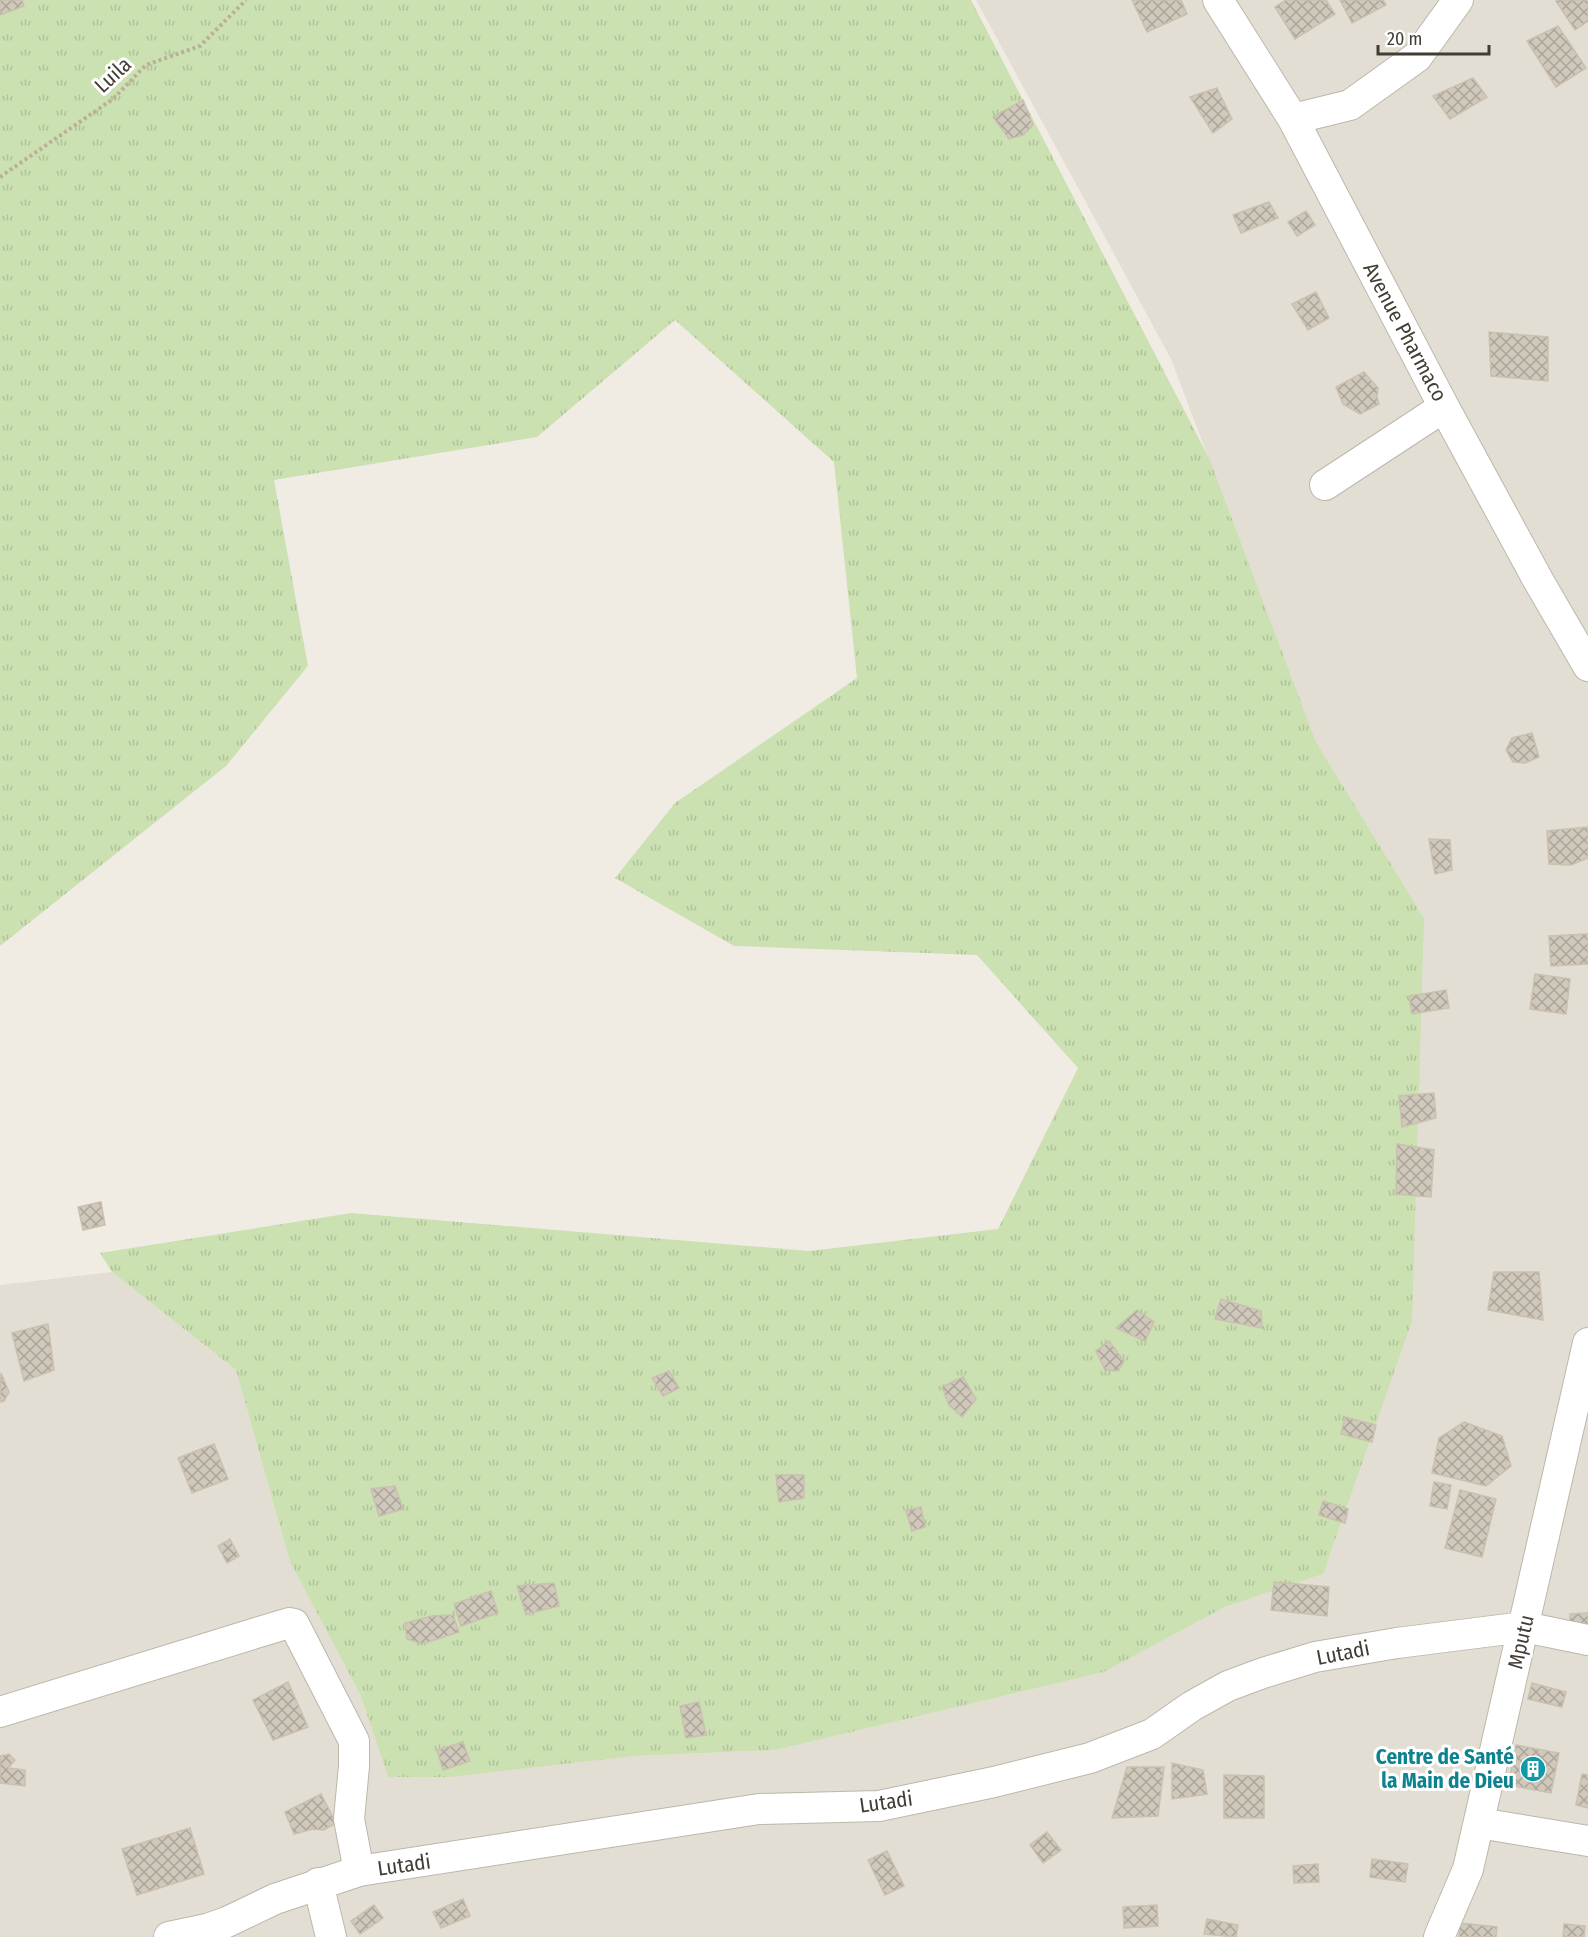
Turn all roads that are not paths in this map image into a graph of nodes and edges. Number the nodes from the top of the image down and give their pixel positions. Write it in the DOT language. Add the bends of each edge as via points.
graph roads {
  1 [pos="1218,0"];
  2 [pos="1458,0"];
  3 [pos="1293,119"];
  4 [pos="1444,407"];
  5 [pos="1325,485"];
  6 [pos="1588,666"];
  7 [pos="1588,1343"];
  8 [pos="1524,1627"];
  9 [pos="1588,1640"];
  10 [pos="0,1712"];
  11 [pos="1479,1823"];
  12 [pos="1588,1841"];
  13 [pos="359,1871"];
  14 [pos="318,1883"];
  15 [pos="169,1937"];
  16 [pos="331,1937"];
  17 [pos="1439,1937"];
  1 -- 3 [label="street, Avenue Pharmaco"];
  2 -- 3 [label="street" via="1417,57 1350,105"];
  3 -- 4 [label="street, Avenue Pharmaco"];
  4 -- 5 [label="street"];
  4 -- 6 [label="street, Avenue Pharmaco"];
  7 -- 8 [label="street, Mputu"];
  8 -- 9 [label="street, Lutadi"];
  8 -- 11 [label="street, Mputu"];
  8 -- 13 [label="street, Lutadi" via="1327,1655 1263,1673 1228,1686 1152,1734 1090,1758 994,1782 879,1806 759,1809"];
  10 -- 13 [label="street" via="294,1624 354,1741 349,1819"];
  11 -- 12 [label="street"];
  11 -- 17 [label="street, Mputu" via="1468,1869"];
  13 -- 14 [label="street, Lutadi"];
  14 -- 15 [label="street, Lutadi" via="227,1922"];
  14 -- 16 [label="street"];
}
